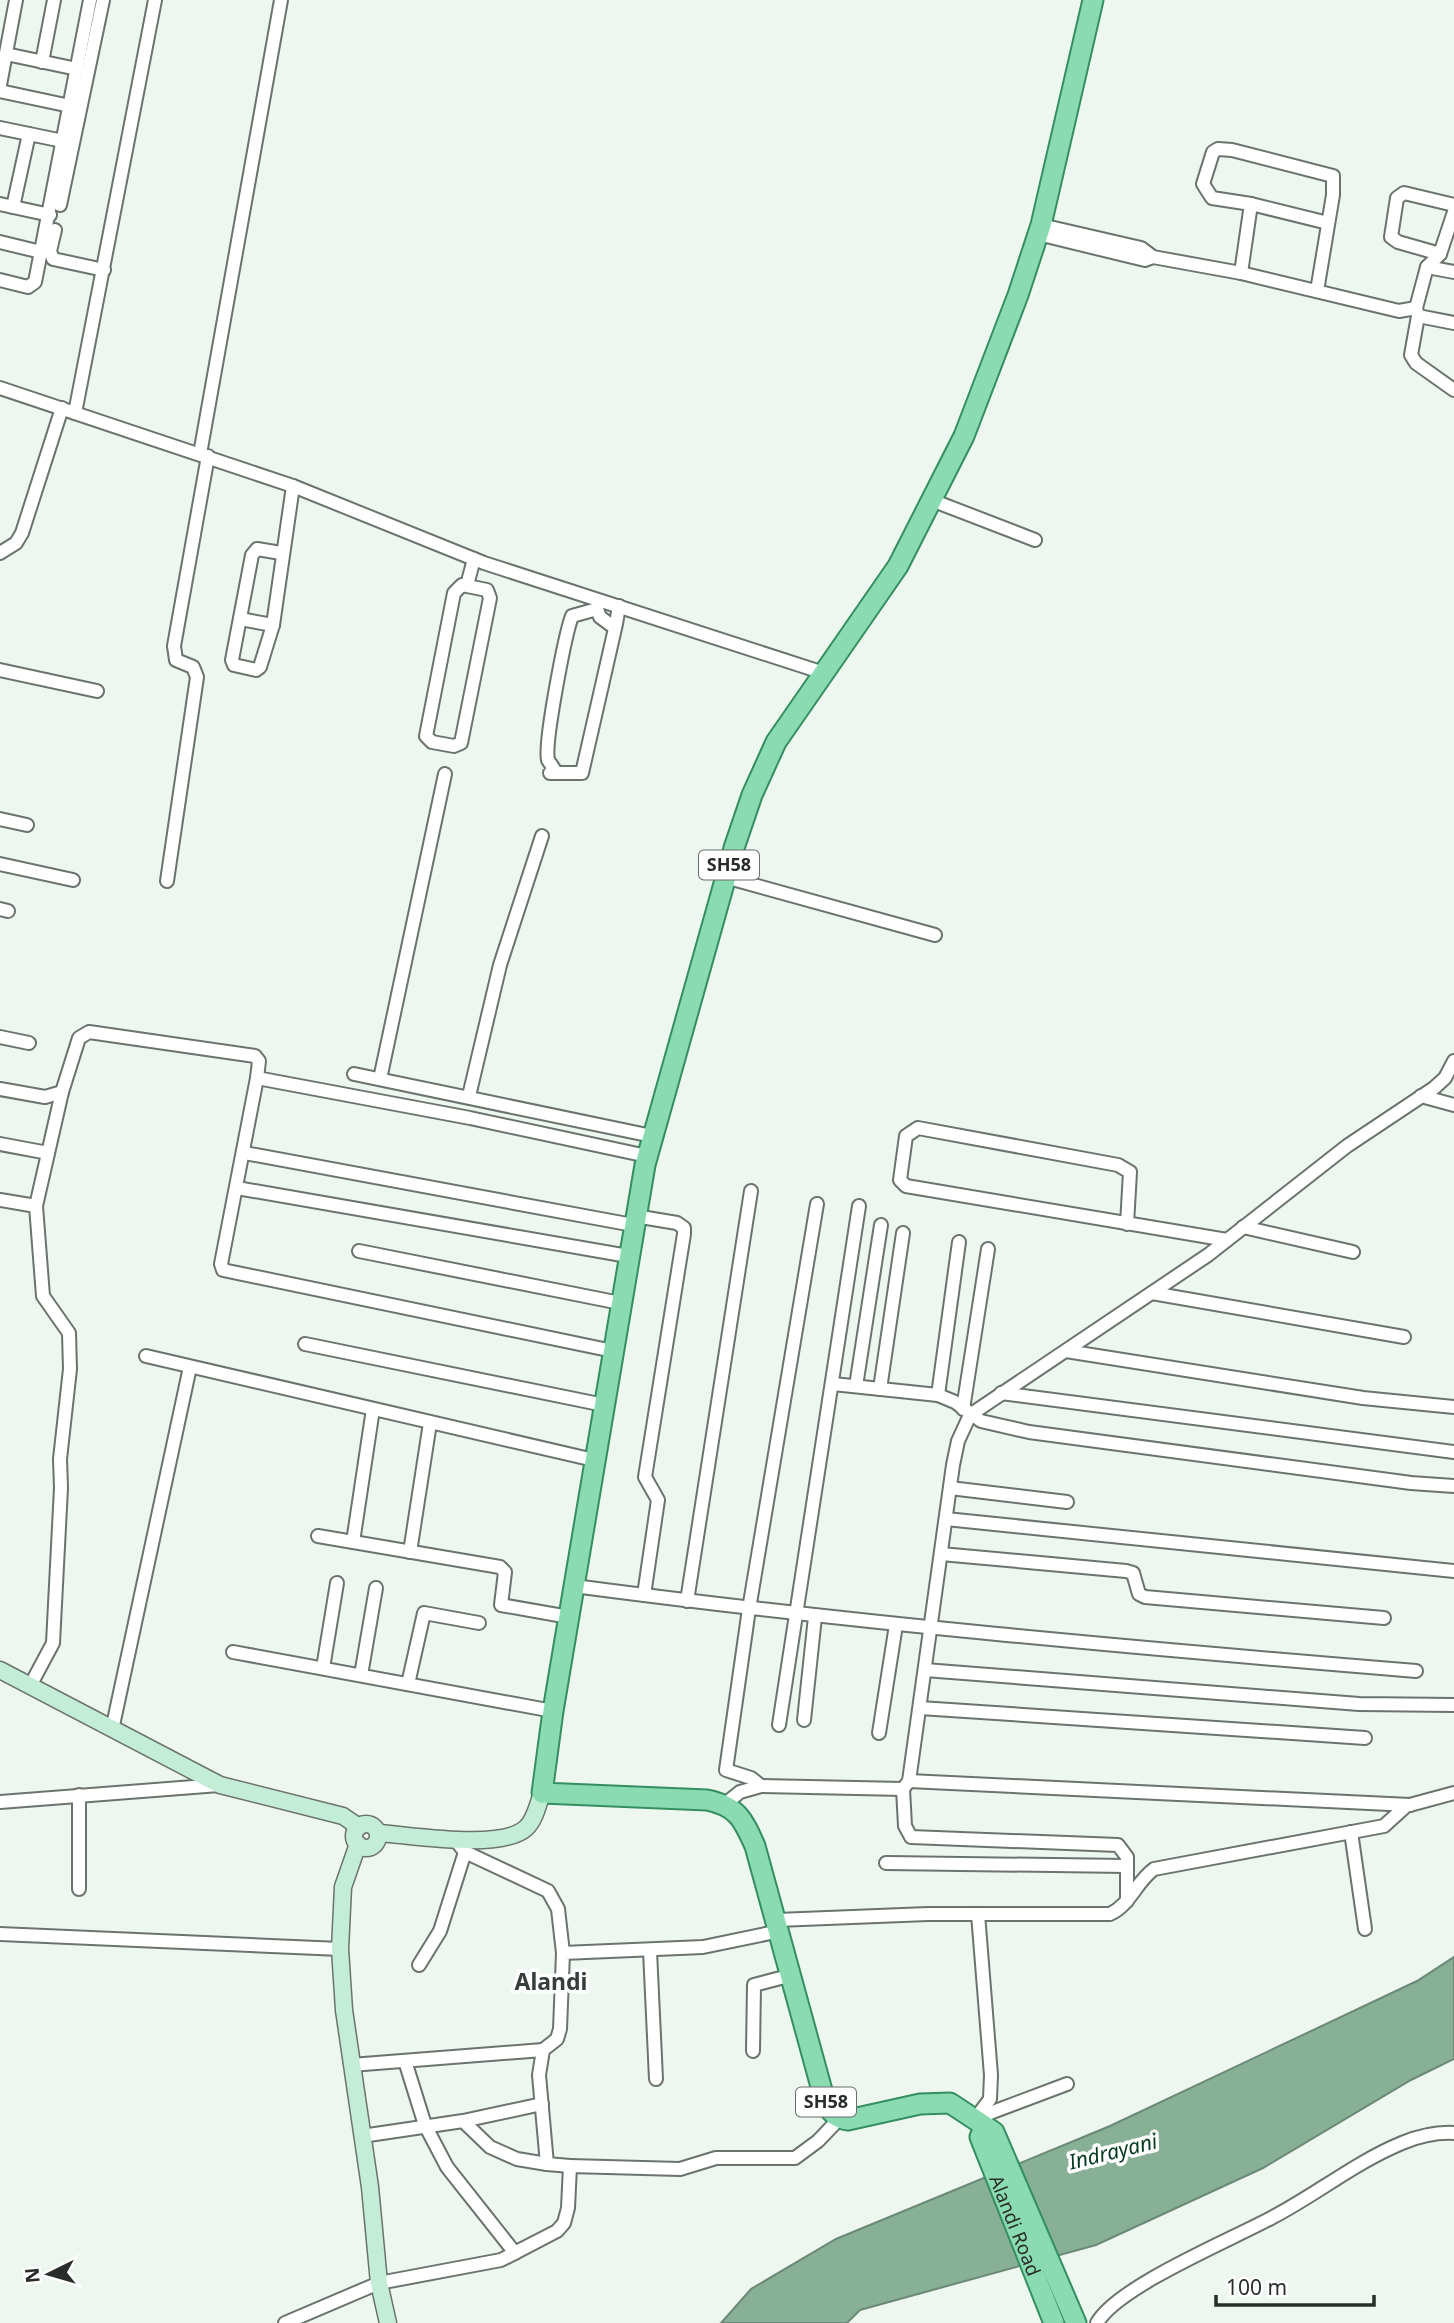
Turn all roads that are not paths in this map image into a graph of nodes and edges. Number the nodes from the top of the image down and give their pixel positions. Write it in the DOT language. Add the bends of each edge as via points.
graph roads {
  1 [pos="16,0"];
  2 [pos="54,0"];
  3 [pos="90,0"];
  4 [pos="103,0"];
  5 [pos="155,0"];
  6 [pos="281,0"];
  7 [pos="1093,0"];
  8 [pos="6,54"];
  9 [pos="42,62"];
  10 [pos="77,69"];
  11 [pos="0,85"];
  12 [pos="0,91"];
  13 [pos="70,106"];
  14 [pos="0,128"];
  15 [pos="29,134"];
  16 [pos="63,141"];
  17 [pos="1251,204"];
  18 [pos="7,205"];
  19 [pos="1454,205"];
  20 [pos="1454,212"];
  21 [pos="50,215"];
  22 [pos="1328,223"];
  23 [pos="1040,230"];
  24 [pos="0,242"];
  25 [pos="41,252"];
  26 [pos="1440,254"];
  27 [pos="1427,267"];
  28 [pos="104,270"];
  29 [pos="1454,272"];
  30 [pos="1241,273"];
  31 [pos="0,280"];
  32 [pos="1317,291"];
  33 [pos="1417,312"];
  34 [pos="1454,323"];
  35 [pos="0,388"];
  36 [pos="1454,390"];
  37 [pos="62,408"];
  38 [pos="75,413"];
  39 [pos="204,455"];
  40 [pos="293,486"];
  41 [pos="934,501"];
  42 [pos="1035,540"];
  43 [pos="0,553"];
  44 [pos="281,553"];
  45 [pos="479,561"];
  46 [pos="472,586"];
  47 [pos="619,606"];
  48 [pos="240,619"];
  49 [pos="273,625"];
  50 [pos="615,628"];
  51 [pos="0,670"];
  52 [pos="824,673"];
  53 [pos="97,691"];
  54 [pos="444,774"];
  55 [pos="0,819"];
  56 [pos="27,825"];
  57 [pos="542,836"];
  58 [pos="0,864"];
  59 [pos="725,877"];
  60 [pos="73,880"];
  61 [pos="167,881"];
  62 [pos="935,935"];
  63 [pos="0,1037"];
  64 [pos="29,1043"];
  65 [pos="1453,1065"];
  66 [pos="354,1074"];
  67 [pos="257,1078"];
  68 [pos="380,1079"];
  69 [pos="0,1089"];
  70 [pos="62,1093"];
  71 [pos="469,1096"];
  72 [pos="1422,1096"];
  73 [pos="1454,1105"];
  74 [pos="652,1136"];
  75 [pos="0,1144"];
  76 [pos="48,1153"];
  77 [pos="245,1153"];
  78 [pos="647,1156"];
  79 [pos="237,1188"];
  80 [pos="751,1191"];
  81 [pos="0,1200"];
  82 [pos="817,1204"];
  83 [pos="36,1206"];
  84 [pos="859,1206"];
  85 [pos="634,1220"];
  86 [pos="1127,1224"];
  87 [pos="881,1225"];
  88 [pos="1243,1227"];
  89 [pos="903,1233"];
  90 [pos="1227,1240"];
  91 [pos="959,1242"];
  92 [pos="988,1249"];
  93 [pos="359,1251"];
  94 [pos="1353,1252"];
  95 [pos="628,1256"];
  96 [pos="1152,1293"];
  97 [pos="620,1303"];
  98 [pos="1404,1336"];
  99 [pos="305,1345"];
  100 [pos="612,1351"];
  101 [pos="1066,1351"];
  102 [pos="146,1356"];
  103 [pos="190,1367"];
  104 [pos="832,1384"];
  105 [pos="856,1386"];
  106 [pos="880,1389"];
  107 [pos="1001,1393"];
  108 [pos="938,1395"];
  109 [pos="604,1405"];
  110 [pos="1454,1407"];
  111 [pos="373,1409"];
  112 [pos="967,1412"];
  113 [pos="430,1423"];
  114 [pos="1454,1452"];
  115 [pos="594,1461"];
  116 [pos="1454,1486"];
  117 [pos="950,1488"];
  118 [pos="1067,1502"];
  119 [pos="946,1519"];
  120 [pos="318,1536"];
  121 [pos="353,1542"];
  122 [pos="410,1552"];
  123 [pos="941,1554"];
  124 [pos="1454,1571"];
  125 [pos="337,1583"];
  126 [pos="574,1586"];
  127 [pos="376,1588"];
  128 [pos="644,1595"];
  129 [pos="687,1601"];
  130 [pos="749,1609"];
  131 [pos="797,1615"];
  132 [pos="815,1616"];
  133 [pos="569,1617"];
  134 [pos="1384,1618"];
  135 [pos="479,1623"];
  136 [pos="896,1625"];
  137 [pos="931,1629"];
  138 [pos="233,1652"];
  139 [pos="323,1668"];
  140 [pos="0,1670"];
  141 [pos="925,1670"];
  142 [pos="1416,1671"];
  143 [pos="361,1675"];
  144 [pos="408,1684"];
  145 [pos="30,1686"];
  146 [pos="1454,1705"];
  147 [pos="920,1708"];
  148 [pos="553,1711"];
  149 [pos="804,1720"];
  150 [pos="779,1726"];
  151 [pos="112,1731"];
  152 [pos="879,1733"];
  153 [pos="1365,1738"];
  154 [pos="220,1785"];
  155 [pos="906,1785"];
  156 [pos="761,1786"];
  157 [pos="542,1793"];
  158 [pos="1454,1793"];
  159 [pos="79,1795"];
  160 [pos="0,1802"];
  161 [pos="725,1804"];
  162 [pos="1410,1805"];
  163 [pos="359,1827"];
  164 [pos="1351,1832"];
  165 [pos="378,1833"];
  166 [pos="358,1844"];
  167 [pos="461,1847"];
  168 [pos="886,1863"];
  169 [pos="1128,1866"];
  170 [pos="79,1889"];
  171 [pos="1127,1902"];
  172 [pos="978,1914"];
  173 [pos="779,1925"];
  174 [pos="1365,1929"];
  175 [pos="0,1934"];
  176 [pos="340,1949"];
  177 [pos="650,1951"];
  178 [pos="563,1953"];
  179 [pos="419,1965"];
  180 [pos="792,1975"];
  181 [pos="543,2050"];
  182 [pos="753,2051"];
  183 [pos="405,2061"];
  184 [pos="351,2065"];
  185 [pos="656,2079"];
  186 [pos="1067,2084"];
  187 [pos="542,2104"];
  188 [pos="839,2119"];
  189 [pos="463,2121"];
  190 [pos="425,2125"];
  191 [pos="984,2132"];
  192 [pos="1454,2133"];
  193 [pos="362,2136"];
  194 [pos="547,2164"];
  195 [pos="570,2166"];
  196 [pos="515,2253"];
  197 [pos="379,2283"];
  198 [pos="285,2323"];
  199 [pos="388,2323"];
  200 [pos="1054,2323"];
  201 [pos="1076,2323"];
  202 [pos="1097,2323"];
  1 -- 8 [label="street"];
  2 -- 9 [label="street"];
  3 -- 10 [label="street"];
  4 -- 28 [label="street" via="50,251 53,259"];
  5 -- 28 [label="street"];
  6 -- 39 [label="street"];
  7 -- 23 [label="main road, SH58"];
  8 -- 9 [label="street"];
  8 -- 11 [label="street"];
  9 -- 10 [label="street"];
  10 -- 13 [label="street"];
  12 -- 13 [label="street"];
  13 -- 16 [label="street"];
  14 -- 15 [label="street"];
  15 -- 16 [label="street"];
  15 -- 18 [label="street"];
  16 -- 21 [label="street"];
  17 -- 22 [label="street"];
  17 -- 22 [label="street" via="1206,193 1203,184 1213,152 1218,149 1333,176"];
  17 -- 30 [label="street"];
  18 -- 21 [label="street"];
  19 -- 26 [label="street" via="1404,193 1397,198 1391,237"];
  20 -- 26 [label="street"];
  21 -- 25 [label="street"];
  22 -- 32 [label="street"];
  23 -- 30 [label="street" via="1145,260 1153,257"];
  23 -- 41 [label="main road, SH58" via="995,360"];
  24 -- 25 [label="street"];
  25 -- 31 [label="street" via="33,285"];
  26 -- 27 [label="street"];
  27 -- 29 [label="street"];
  27 -- 33 [label="street"];
  28 -- 38 [label="street"];
  30 -- 32 [label="street"];
  32 -- 33 [label="street"];
  33 -- 34 [label="street"];
  33 -- 36 [label="street" via="1413,360"];
  35 -- 37 [label="street"];
  37 -- 38 [label="street"];
  37 -- 43 [label="street" via="22,533"];
  38 -- 39 [label="street"];
  39 -- 40 [label="street"];
  39 -- 61 [label="street" via="174,646 176,660 193,667 197,677"];
  40 -- 44 [label="street"];
  40 -- 45 [label="street"];
  41 -- 42 [label="street"];
  41 -- 52 [label="main road, SH58" via="898,566"];
  44 -- 48 [label="street" via="254,551"];
  44 -- 49 [label="street"];
  45 -- 46 [label="street"];
  45 -- 47 [label="street"];
  46 -- 46 [label="street" via="487,590 490,598 461,743 454,747 428,740 427,729 454,593 458,586"];
  47 -- 50 [label="street"];
  47 -- 52 [label="street"];
  48 -- 49 [label="street"];
  48 -- 49 [label="street" via="233,663 256,670"];
  50 -- 50 [label="street" via="597,609 572,615 556,693 548,758 554,769 550,773 582,774"];
  51 -- 53 [label="street"];
  52 -- 59 [label="main road, SH58" via="776,742 752,795"];
  54 -- 68 [label="street"];
  55 -- 56 [label="street"];
  57 -- 71 [label="street" via="500,965"];
  58 -- 60 [label="street"];
  59 -- 62 [label="street"];
  59 -- 74 [label="main road, SH58"];
  63 -- 64 [label="street"];
  65 -- 72 [label="street" via="1445,1078"];
  66 -- 68 [label="street"];
  67 -- 70 [label="street" via="259,1061 255,1056 89,1032 79,1038"];
  67 -- 77 [label="street"];
  67 -- 78 [label="street"];
  68 -- 71 [label="street"];
  69 -- 70 [label="street" via="45,1097"];
  70 -- 76 [label="street"];
  71 -- 74 [label="street"];
  72 -- 73 [label="street"];
  72 -- 88 [label="street" via="1347,1146"];
  74 -- 78 [label="main road, SH58"];
  75 -- 76 [label="street"];
  76 -- 83 [label="street"];
  77 -- 79 [label="street"];
  77 -- 85 [label="street"];
  78 -- 85 [label="main road, SH58"];
  79 -- 95 [label="street"];
  79 -- 100 [label="street" via="221,1264 228,1273"];
  80 -- 129 [label="street"];
  81 -- 83 [label="street"];
  82 -- 130 [label="street"];
  83 -- 145 [label="street" via="43,1296 69,1333 70,1369 60,1460 53,1643"];
  84 -- 104 [label="street"];
  85 -- 95 [label="main road, SH58"];
  85 -- 128 [label="street" via="677,1223 684,1228 645,1477 658,1500"];
  86 -- 86 [label="street" via="1130,1172 1118,1165 918,1128 906,1136 899,1172 906,1186"];
  86 -- 90 [label="street"];
  87 -- 105 [label="street"];
  88 -- 90 [label="street"];
  88 -- 94 [label="street"];
  89 -- 106 [label="street"];
  90 -- 96 [label="street"];
  91 -- 108 [label="street"];
  92 -- 112 [label="street"];
  93 -- 97 [label="street"];
  95 -- 97 [label="main road, SH58"];
  96 -- 98 [label="street"];
  96 -- 101 [label="street"];
  97 -- 100 [label="main road, SH58"];
  99 -- 109 [label="street"];
  100 -- 109 [label="main road, SH58"];
  101 -- 107 [label="street"];
  101 -- 110 [label="street" via="1363,1398"];
  102 -- 103 [label="street"];
  103 -- 111 [label="street"];
  103 -- 151 [label="street"];
  104 -- 105 [label="street"];
  104 -- 131 [label="street"];
  105 -- 106 [label="street"];
  106 -- 108 [label="street"];
  107 -- 112 [label="street"];
  107 -- 114 [label="street"];
  108 -- 112 [label="street"];
  109 -- 115 [label="main road, SH58"];
  111 -- 113 [label="street"];
  111 -- 121 [label="street"];
  112 -- 116 [label="street" via="993,1425 1064,1437"];
  112 -- 117 [label="street"];
  113 -- 115 [label="street"];
  113 -- 122 [label="street"];
  115 -- 126 [label="main road, SH58"];
  117 -- 118 [label="street"];
  117 -- 119 [label="street"];
  119 -- 123 [label="street"];
  119 -- 124 [label="street"];
  120 -- 121 [label="street"];
  121 -- 122 [label="street"];
  122 -- 133 [label="street" via="500,1567 505,1572 501,1605"];
  123 -- 134 [label="street" via="1126,1571 1133,1573 1139,1594 1145,1597"];
  123 -- 137 [label="street"];
  125 -- 139 [label="street"];
  126 -- 128 [label="street"];
  126 -- 133 [label="main road, SH58"];
  127 -- 143 [label="street"];
  128 -- 129 [label="street"];
  129 -- 130 [label="street"];
  130 -- 131 [label="street"];
  130 -- 156 [label="street" via="726,1770"];
  131 -- 132 [label="street"];
  131 -- 150 [label="street"];
  132 -- 136 [label="street"];
  132 -- 149 [label="street"];
  133 -- 148 [label="main road, SH58"];
  135 -- 144 [label="street" via="424,1613"];
  136 -- 137 [label="street"];
  136 -- 152 [label="street"];
  137 -- 141 [label="street"];
  137 -- 142 [label="street"];
  138 -- 139 [label="street"];
  139 -- 143 [label="street"];
  140 -- 145 [label="main road"];
  141 -- 146 [label="street" via="1359,1704"];
  141 -- 147 [label="street"];
  143 -- 144 [label="street"];
  144 -- 148 [label="street"];
  145 -- 151 [label="main road"];
  147 -- 153 [label="street"];
  147 -- 155 [label="street"];
  148 -- 157 [label="main road, SH58"];
  151 -- 154 [label="main road"];
  154 -- 159 [label="street"];
  154 -- 163 [label="main road" via="342,1816"];
  155 -- 156 [label="street"];
  155 -- 162 [label="street"];
  155 -- 169 [label="street" via="905,1826 911,1837 1118,1845 1126,1851"];
  156 -- 161 [label="street" via="740,1792"];
  157 -- 161 [label="main road"];
  157 -- 167 [label="main road" via="526,1828"];
  158 -- 162 [label="street"];
  159 -- 160 [label="street"];
  159 -- 170 [label="street"];
  161 -- 173 [label="main road, SH58" via="737,1813 751,1836"];
  162 -- 164 [label="street" via="1384,1826"];
  163 -- 165 [label="main road" via="370,1825"];
  163 -- 166 [label="main road" via="354,1836"];
  164 -- 171 [label="street" via="1162,1866 1146,1875"];
  164 -- 174 [label="street"];
  165 -- 166 [label="main road" via="371,1847"];
  165 -- 167 [label="main road"];
  166 -- 176 [label="main road" via="343,1886"];
  167 -- 178 [label="street" via="548,1891 558,1909"];
  167 -- 179 [label="street" via="440,1931"];
  168 -- 169 [label="street"];
  169 -- 171 [label="street"];
  171 -- 172 [label="street" via="1110,1914 1095,1916"];
  172 -- 173 [label="street"];
  172 -- 191 [label="street" via="991,2075"];
  173 -- 177 [label="street" via="703,1947"];
  173 -- 180 [label="main road, SH58"];
  175 -- 176 [label="street"];
  176 -- 184 [label="main road"];
  177 -- 178 [label="street"];
  177 -- 185 [label="street"];
  178 -- 181 [label="street" via="560,2029 557,2039"];
  180 -- 182 [label="street" via="754,1985"];
  180 -- 188 [label="main road, SH58" via="826,2105"];
  181 -- 183 [label="street"];
  181 -- 187 [label="street" via="539,2075"];
  183 -- 184 [label="street"];
  183 -- 190 [label="street"];
  184 -- 193 [label="main road"];
  186 -- 191 [label="street" via="990,2113"];
  187 -- 189 [label="street"];
  187 -- 194 [label="street"];
  188 -- 191 [label="main road, SH58" via="950,2103"];
  188 -- 195 [label="street" via="795,2158 716,2158 680,2169"];
  189 -- 190 [label="street"];
  189 -- 194 [label="street" via="490,2147 517,2159"];
  190 -- 193 [label="street"];
  190 -- 196 [label="street" via="462,2189"];
  191 -- 200 [label="main road, Alandi Road"];
  191 -- 201 [label="main road, Alandi Road"];
  192 -- 202 [label="street" via="1422,2136 1377,2155 1275,2217 1182,2263 1114,2304"];
  193 -- 197 [label="main road"];
  194 -- 195 [label="street"];
  195 -- 196 [label="street" via="564,2223"];
  196 -- 197 [label="street" via="484,2265"];
  197 -- 198 [label="street"];
  197 -- 199 [label="main road"];
}
